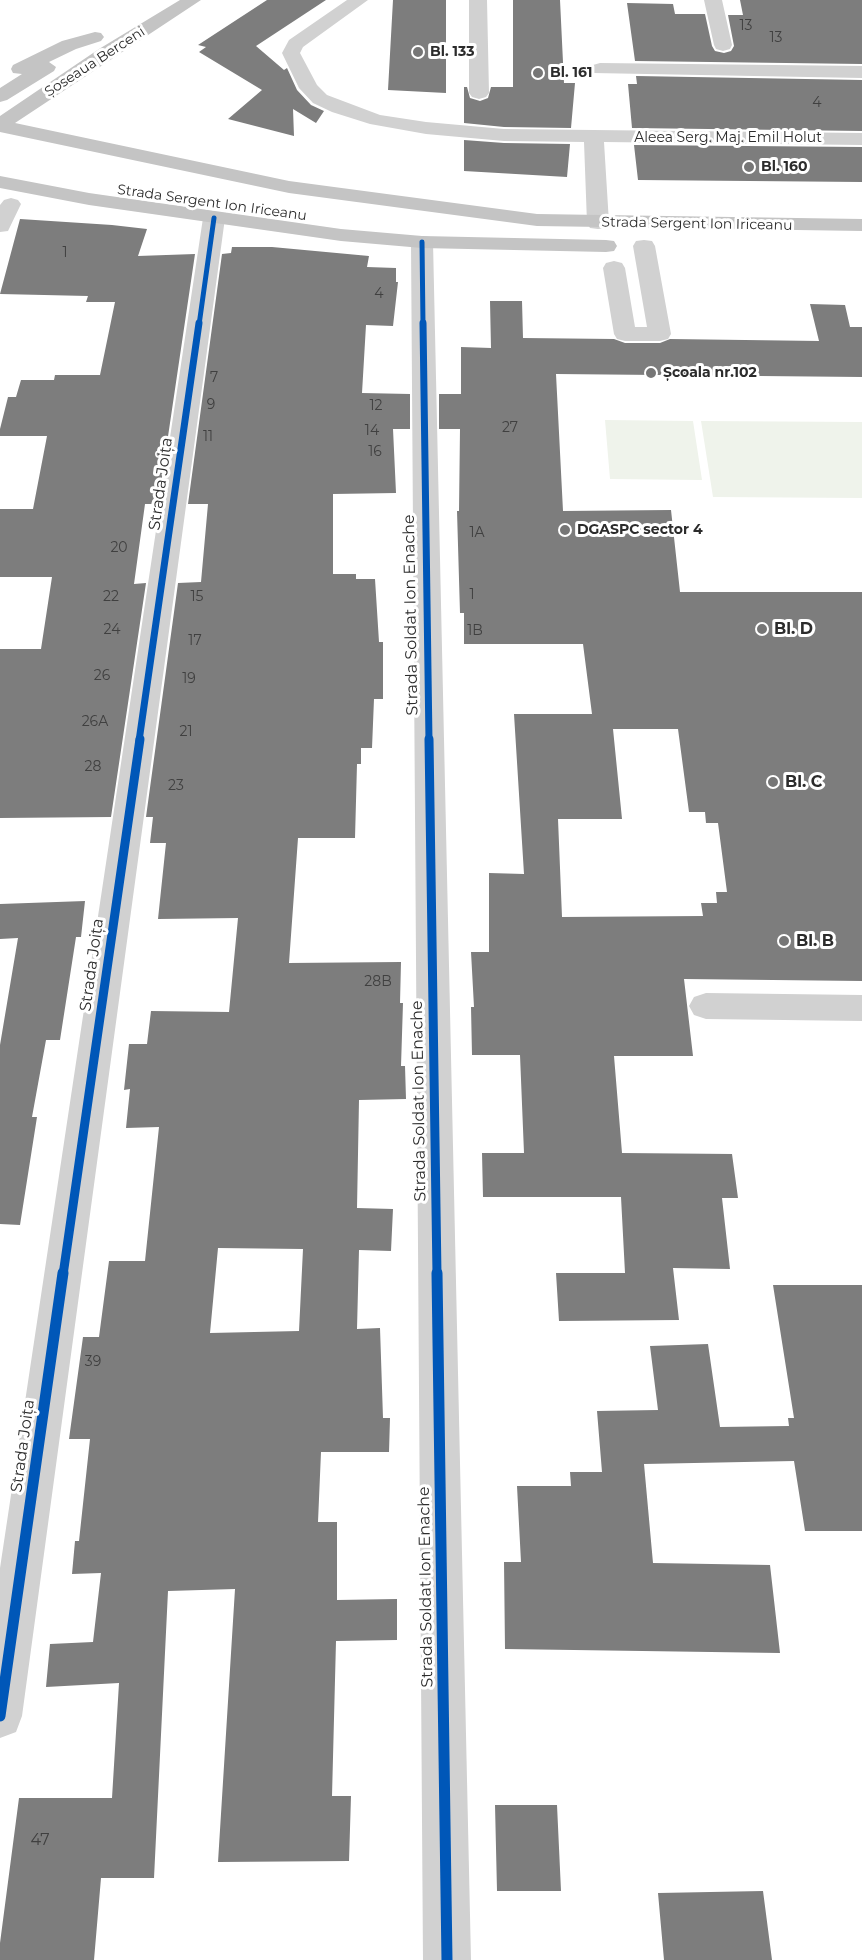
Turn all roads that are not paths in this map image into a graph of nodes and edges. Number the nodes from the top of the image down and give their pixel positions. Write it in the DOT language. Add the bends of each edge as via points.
graph roads {
  1 [pos="192,0"];
  2 [pos="359,0"];
  3 [pos="478,0"];
  4 [pos="713,0"];
  5 [pos="114,25"];
  6 [pos="95,37"];
  7 [pos="723,45"];
  8 [pos="600,69"];
  9 [pos="862,72"];
  10 [pos="0,79"];
  11 [pos="63,82"];
  12 [pos="479,93"];
  13 [pos="0,96"];
  14 [pos="0,126"];
  15 [pos="594,137"];
  16 [pos="862,139"];
  17 [pos="142,156"];
  18 [pos="0,182"];
  19 [pos="88,199"];
  20 [pos="5,204"];
  21 [pos="214,218"];
  22 [pos="598,223"];
  23 [pos="862,225"];
  24 [pos="0,226"];
  25 [pos="422,242"];
  26 [pos="655,246"];
  27 [pos="614,268"];
  28 [pos="706,1006"];
  29 [pos="862,1008"];
  30 [pos="0,1716"];
  31 [pos="447,1960"];
  1 -- 11 [label="main road, Șoseaua Berceni"];
  2 -- 15 [label="street, Aleea Serg. Maj. Emil Holut" via="293,47 292,55 309,88 328,104 377,120 426,128"];
  3 -- 12 [label="street"];
  4 -- 7 [label="street"];
  5 -- 6 [label="main road, Șoseaua Berceni"];
  6 -- 10 [label="main road" via="69,45"];
  6 -- 13 [label="main road, Șoseaua Berceni"];
  8 -- 9 [label="street"];
  11 -- 14 [label="main road, Șoseaua Berceni"];
  11 -- 17 [label="main road" via="58,96 67,116 101,139"];
  14 -- 17 [label="main road, Strada Sergent Ion Iriceanu"];
  15 -- 16 [label="street, Aleea Serg. Maj. Emil Holut"];
  15 -- 22 [label="street"];
  17 -- 22 [label="main road, Strada Sergent Ion Iriceanu" via="345,196 537,220"];
  18 -- 19 [label="main road, Strada Sergent Ion Iriceanu"];
  19 -- 20 [label="main road"];
  19 -- 21 [label="main road, Strada Sergent Ion Iriceanu"];
  20 -- 24 [label="street"];
  21 -- 25 [label="main road, Strada Sergent Ion Iriceanu"];
  21 -- 30 [label="street, Strada Joița"];
  22 -- 23 [label="main road, Strada Sergent Ion Iriceanu"];
  25 -- 26 [label="main road, Strada Sergent Ion Iriceanu"];
  25 -- 31 [label="street, Strada Soldat Ion Enache"];
  26 -- 27 [label="street" via="660,334 625,334"];
  28 -- 29 [label="street"];
}
